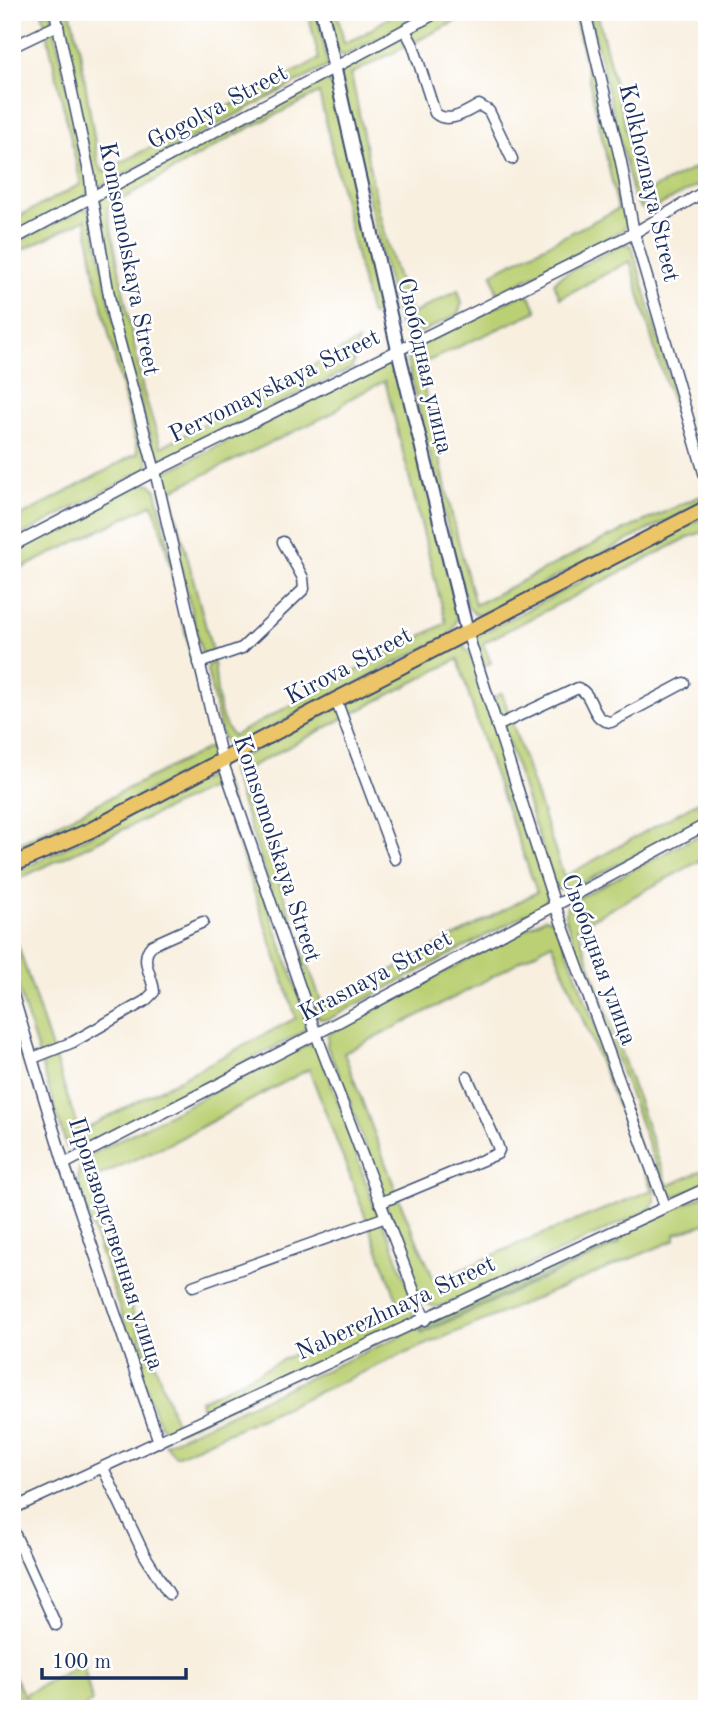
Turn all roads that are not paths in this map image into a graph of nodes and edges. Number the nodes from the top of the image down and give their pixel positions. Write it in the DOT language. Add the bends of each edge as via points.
graph roads {
  1 [pos="55,12"];
  2 [pos="321,12"];
  3 [pos="438,12"];
  4 [pos="585,12"];
  5 [pos="58,25"];
  6 [pos="405,30"];
  7 [pos="12,47"];
  8 [pos="333,67"];
  9 [pos="512,159"];
  10 [pos="707,190"];
  11 [pos="92,199"];
  12 [pos="634,233"];
  13 [pos="12,240"];
  14 [pos="398,350"];
  15 [pos="155,471"];
  16 [pos="707,483"];
  17 [pos="707,508"];
  18 [pos="283,542"];
  19 [pos="12,546"];
  20 [pos="467,632"];
  21 [pos="199,663"];
  22 [pos="684,683"];
  23 [pos="337,700"];
  24 [pos="498,726"];
  25 [pos="222,760"];
  26 [pos="707,824"];
  27 [pos="395,859"];
  28 [pos="12,864"];
  29 [pos="555,905"];
  30 [pos="203,922"];
  31 [pos="12,992"];
  32 [pos="316,1034"];
  33 [pos="33,1058"];
  34 [pos="467,1077"];
  35 [pos="64,1164"];
  36 [pos="707,1188"];
  37 [pos="380,1203"];
  38 [pos="665,1206"];
  39 [pos="386,1217"];
  40 [pos="193,1286"];
  41 [pos="425,1320"];
  42 [pos="159,1442"];
  43 [pos="103,1468"];
  44 [pos="12,1509"];
  45 [pos="12,1528"];
  46 [pos="169,1594"];
  47 [pos="56,1625"];
  1 -- 5 [label="street, Komsomolskaya Street"];
  2 -- 8 [label="street, Свободная улица"];
  3 -- 6 [label="street, Gogolya Street"];
  4 -- 12 [label="street, Kolkhoznaya Street"];
  5 -- 7 [label="street"];
  5 -- 11 [label="street, Komsomolskaya Street"];
  6 -- 8 [label="street, Gogolya Street"];
  6 -- 9 [label="street" via="435,113 453,117 484,107"];
  8 -- 11 [label="street, Gogolya Street"];
  8 -- 14 [label="street, Свободная улица"];
  10 -- 12 [label="street, Pervomayskaya Street"];
  11 -- 13 [label="street, Gogolya Street"];
  11 -- 15 [label="street, Komsomolskaya Street" via="113,318"];
  12 -- 14 [label="street, Pervomayskaya Street"];
  12 -- 16 [label="street, Kolkhoznaya Street"];
  14 -- 15 [label="street, Pervomayskaya Street"];
  14 -- 20 [label="street, Свободная улица"];
  15 -- 19 [label="street, Pervomayskaya Street"];
  15 -- 21 [label="street, Komsomolskaya Street"];
  17 -- 20 [label="main road, Kirova Street"];
  18 -- 21 [label="street" via="303,578 304,589 242,648"];
  20 -- 23 [label="main road, Kirova Street"];
  20 -- 24 [label="street, Свободная улица"];
  21 -- 25 [label="street, Komsomolskaya Street"];
  22 -- 24 [label="street" via="611,722 597,716 588,695 578,688"];
  23 -- 25 [label="main road, Kirova Street"];
  23 -- 27 [label="street"];
  24 -- 29 [label="street, Свободная улица"];
  25 -- 28 [label="main road, Kirova Street" via="91,830"];
  25 -- 32 [label="street, Komsomolskaya Street"];
  26 -- 29 [label="street, Krasnaya Street"];
  29 -- 32 [label="street, Krasnaya Street"];
  29 -- 38 [label="street, Свободная улица"];
  30 -- 33 [label="street" via="147,951 144,958 154,992 145,1000 73,1042"];
  31 -- 33 [label="street, Производственная улица"];
  32 -- 35 [label="street, Krasnaya Street"];
  32 -- 37 [label="street, Komsomolskaya Street"];
  33 -- 35 [label="street, Производственная улица"];
  34 -- 37 [label="street" via="497,1144 497,1154"];
  35 -- 42 [label="street, Производственная улица"];
  36 -- 38 [label="street, Naberezhnaya Street"];
  37 -- 39 [label="street, Komsomolskaya Street"];
  38 -- 41 [label="street, Naberezhnaya Street"];
  39 -- 40 [label="street"];
  39 -- 41 [label="street, Komsomolskaya Street"];
  41 -- 42 [label="street, Naberezhnaya Street"];
  42 -- 43 [label="street, Naberezhnaya Street"];
  43 -- 44 [label="street, Naberezhnaya Street"];
  43 -- 46 [label="street" via="144,1554"];
  45 -- 47 [label="street"];
}
